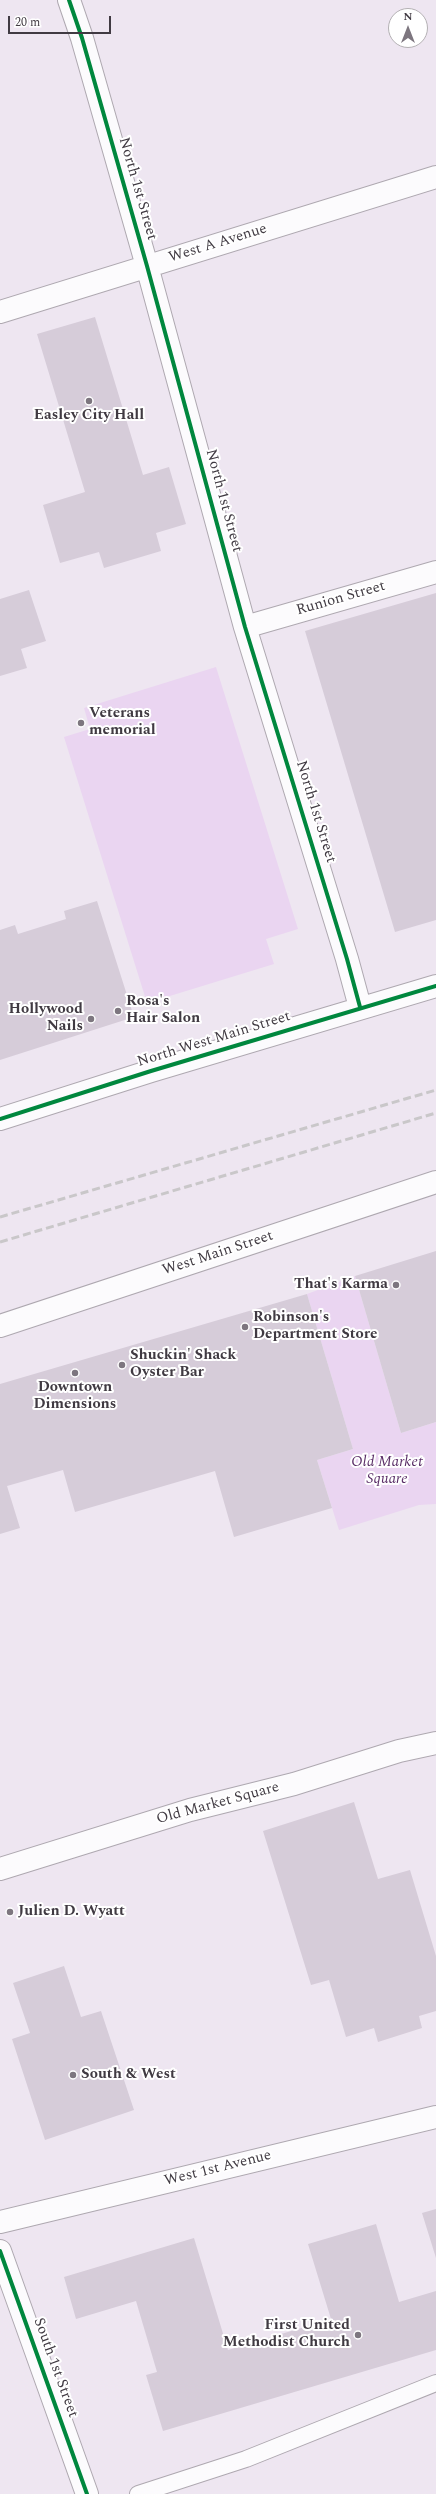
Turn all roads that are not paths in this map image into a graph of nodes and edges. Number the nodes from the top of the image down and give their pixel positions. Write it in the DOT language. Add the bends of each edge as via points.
graph roads {
  1 [pos="69,0"];
  2 [pos="436,177"];
  3 [pos="147,266"];
  4 [pos="0,312"];
  5 [pos="436,572"];
  6 [pos="245,627"];
  7 [pos="436,986"];
  8 [pos="360,1007"];
  9 [pos="0,1120"];
  10 [pos="436,1182"];
  11 [pos="0,1326"];
  12 [pos="436,1743"];
  13 [pos="0,1869"];
  14 [pos="436,2117"];
  15 [pos="0,2222"];
  16 [pos="0,2251"];
  17 [pos="436,2383"];
  18 [pos="87,2494"];
  19 [pos="138,2494"];
  1 -- 3 [label="street, North 1st Street"];
  2 -- 3 [label="street, West A Avenue"];
  3 -- 4 [label="street, West A Avenue"];
  3 -- 6 [label="street, North 1st Street"];
  5 -- 6 [label="street, Runion Street"];
  6 -- 8 [label="street, North 1st Street"];
  7 -- 8 [label="street, North West Main Street"];
  8 -- 9 [label="street, North West Main Street"];
  10 -- 11 [label="street, West Main Street"];
  12 -- 13 [label="street, Old Market Square" via="399,1751 294,1784 190,1810"];
  14 -- 15 [label="street, West 1st Avenue"];
  16 -- 18 [label="street, South 1st Street"];
  17 -- 19 [label="lane" via="246,2459"];
}
